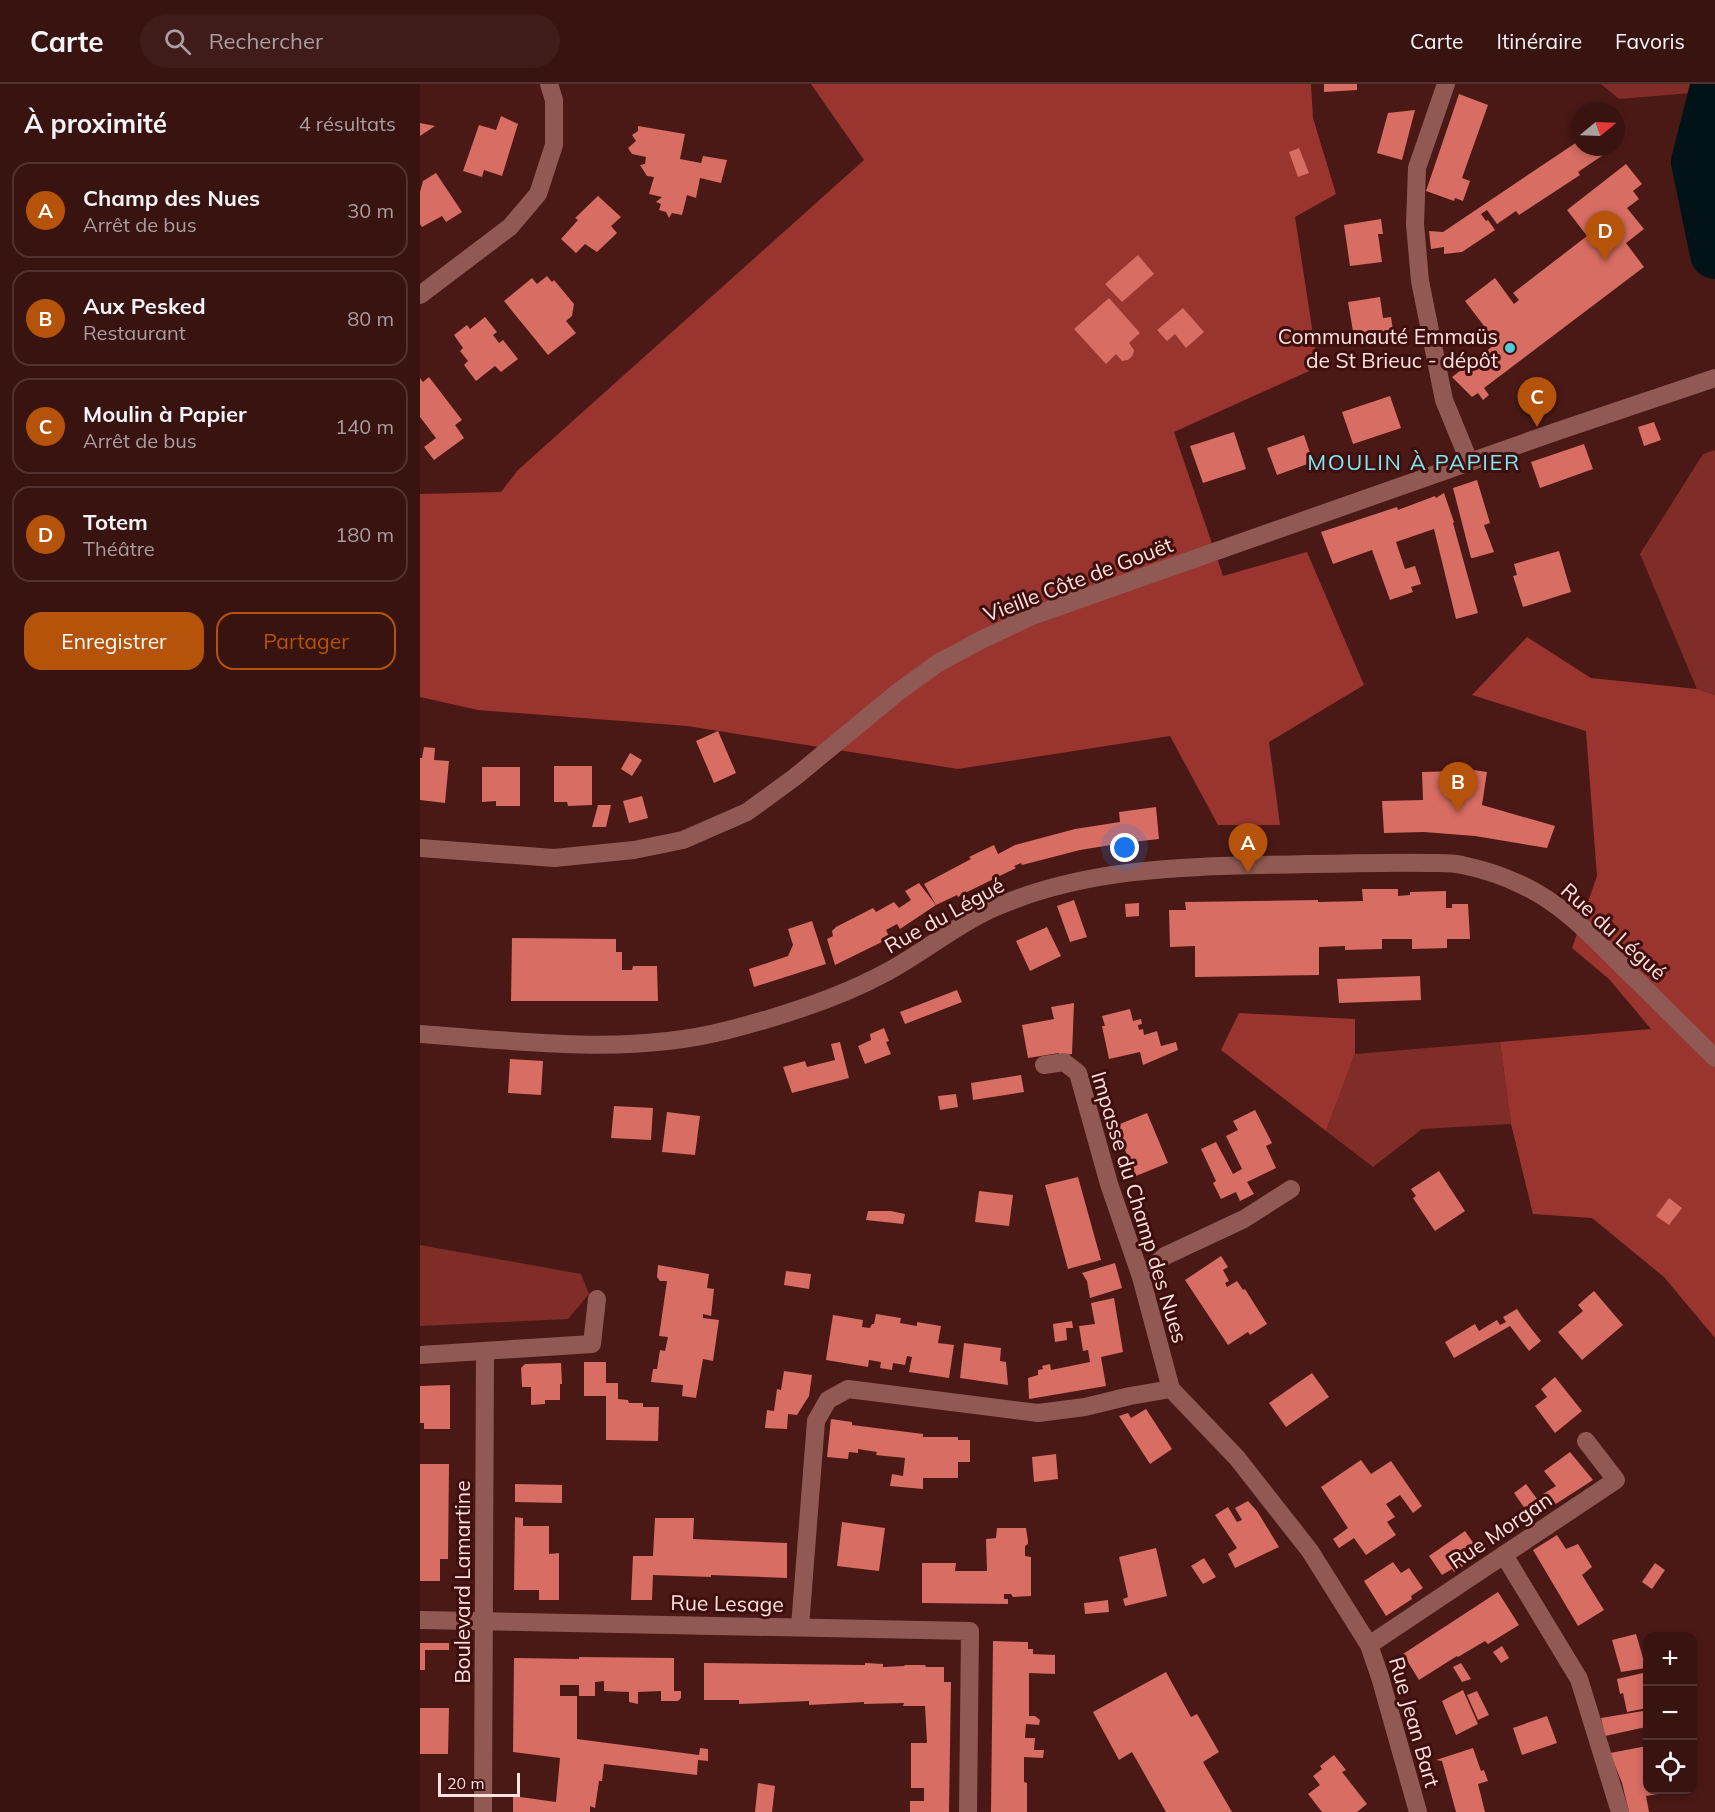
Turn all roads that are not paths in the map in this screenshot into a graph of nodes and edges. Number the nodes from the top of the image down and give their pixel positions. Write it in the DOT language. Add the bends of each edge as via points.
graph roads {
  1 [pos="549,84"];
  2 [pos="1446,84"];
  3 [pos="420,295"];
  4 [pos="1715,378"];
  5 [pos="1469,461"];
  6 [pos="420,848"];
  7 [pos="420,1034"];
  8 [pos="1715,1058"];
  9 [pos="1044,1065"];
  10 [pos="1291,1189"];
  11 [pos="1141,1277"];
  12 [pos="597,1299"];
  13 [pos="485,1352"];
  14 [pos="420,1355"];
  15 [pos="1171,1389"];
  16 [pos="1586,1441"];
  17 [pos="1504,1555"];
  18 [pos="420,1620"];
  19 [pos="484,1621"];
  20 [pos="800,1627"];
  21 [pos="1369,1645"];
  22 [pos="483,1812"];
  23 [pos="968,1812"];
  24 [pos="1418,1812"];
  25 [pos="1620,1812"];
  1 -- 3 [label="street" via="554,100 554,145 538,195 510,227"];
  2 -- 5 [label="street" via="1417,168 1415,224 1420,280 1444,400"];
  4 -- 5 [label="street, Vieille Côte de Gouët"];
  5 -- 6 [label="street, Vieille Côte de Gouët" via="1032,616 991,635 938,663 898,692 747,812 683,840 634,850 554,858"];
  7 -- 8 [label="street, Rue du Légué" via="574,1044 681,1040 764,1021 849,991 992,909 1074,881 1168,868 1407,862 1459,864 1523,885 1546,898 1592,936"];
  9 -- 11 [label="street, Impasse du Champ des Nues" via="1064,1062 1078,1073 1108,1184"];
  10 -- 11 [label="street" via="1244,1219 1165,1256"];
  11 -- 15 [label="street, Impasse du Champ des Nues"];
  12 -- 13 [label="street" via="592,1344"];
  13 -- 14 [label="street"];
  13 -- 19 [label="street, Boulevard Lamartine"];
  15 -- 20 [label="street" via="1038,1413 848,1389 828,1400 816,1421"];
  15 -- 21 [label="street, Rue Jean Bart" via="1237,1458 1310,1551"];
  16 -- 17 [label="street, Rue Morgan" via="1616,1480"];
  17 -- 21 [label="street, Rue Morgan"];
  17 -- 25 [label="street" via="1579,1679"];
  18 -- 19 [label="street, Rue Lesage"];
  19 -- 20 [label="street, Rue Lesage"];
  19 -- 22 [label="street, Boulevard Lamartine"];
  20 -- 23 [label="street, Rue Lesage" via="970,1631"];
  21 -- 24 [label="street, Rue Jean Bart"];
}
